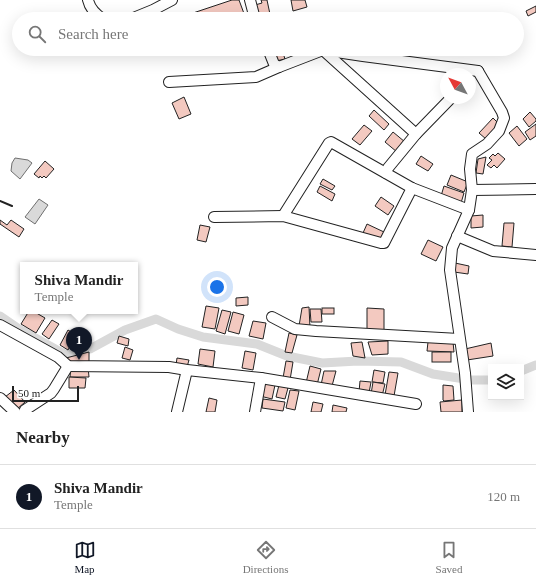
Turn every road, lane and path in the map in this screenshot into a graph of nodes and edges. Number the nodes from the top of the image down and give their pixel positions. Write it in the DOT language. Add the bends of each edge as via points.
graph roads {
  1 [pos="88,0"];
  2 [pos="172,0"];
  3 [pos="250,0"];
  4 [pos="94,12"];
  5 [pos="147,12"];
  6 [pos="253,12"];
  7 [pos="271,56"];
  8 [pos="307,56"];
  9 [pos="330,56"];
  10 [pos="363,56"];
  11 [pos="279,67"];
  12 [pos="478,71"];
  13 [pos="169,82"];
  14 [pos="445,104"];
  15 [pos="416,134"];
  16 [pos="386,174"];
  17 [pos="412,188"];
  18 [pos="536,189"];
  19 [pos="472,190"];
  20 [pos="469,210"];
  21 [pos="283,216"];
  22 [pos="214,218"];
  23 [pos="457,236"];
  24 [pos="536,255"];
  25 [pos="272,317"];
  26 [pos="0,325"];
  27 [pos="459,339"];
  28 [pos="68,366"];
  29 [pos="187,370"];
  30 [pos="261,378"];
  31 [pos="0,398"];
  32 [pos="416,404"];
  33 [pos="15,412"];
  34 [pos="24,412"];
  35 [pos="176,412"];
  36 [pos="255,412"];
  37 [pos="468,412"];
  1 -- 4 [label="street"];
  2 -- 5 [label="street"];
  3 -- 6 [label="street"];
  7 -- 11 [label="street" via="274,64"];
  8 -- 11 [label="street"];
  9 -- 15 [label="street"];
  10 -- 12 [label="street"];
  11 -- 13 [label="street" via="256,77"];
  12 -- 19 [label="street" via="504,118 499,131 472,154"];
  14 -- 15 [label="street"];
  15 -- 16 [label="street"];
  16 -- 17 [label="street"];
  16 -- 21 [label="street" via="329,142"];
  17 -- 20 [label="street"];
  17 -- 21 [label="street" via="384,243"];
  18 -- 19 [label="street"];
  19 -- 20 [label="street"];
  20 -- 23 [label="street"];
  21 -- 22 [label="street"];
  23 -- 24 [label="street" via="492,251"];
  23 -- 27 [label="street" via="452,248 450,270"];
  25 -- 27 [label="street" via="302,330"];
  26 -- 28 [label="street" via="58,357"];
  27 -- 37 [label="street"];
  28 -- 29 [label="street" via="169,366"];
  28 -- 34 [label="street" via="51,393"];
  29 -- 30 [label="street"];
  29 -- 35 [label="street"];
  30 -- 32 [label="street"];
  30 -- 36 [label="street"];
  31 -- 33 [label="street"];
}
